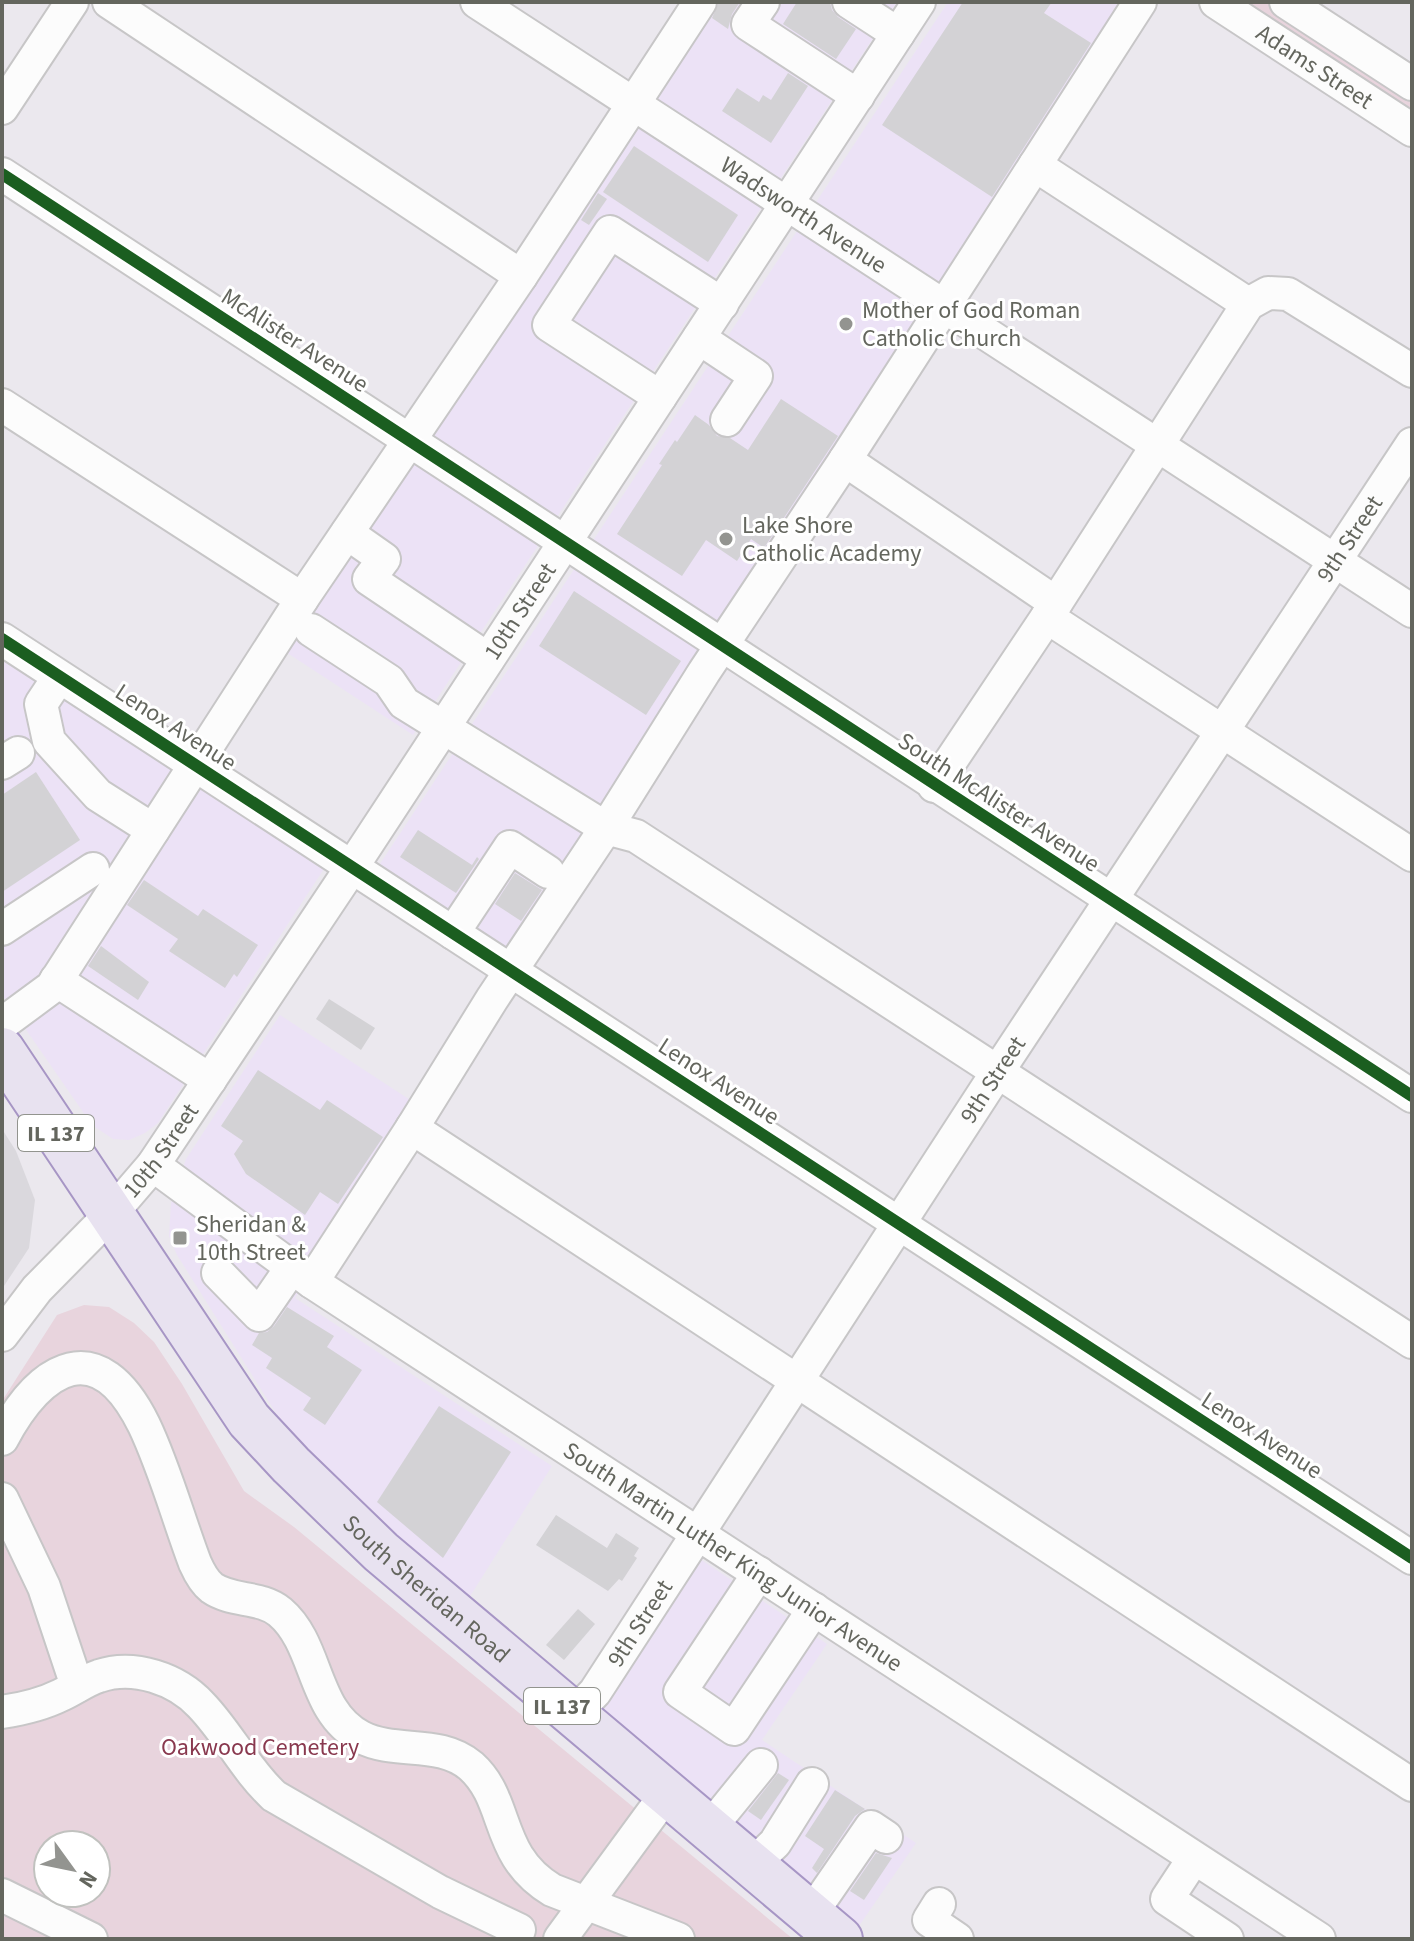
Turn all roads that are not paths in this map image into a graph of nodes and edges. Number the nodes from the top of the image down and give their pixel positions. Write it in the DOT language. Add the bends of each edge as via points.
graph roads {
  1 [pos="72,2"];
  2 [pos="109,2"];
  3 [pos="477,2"];
  4 [pos="700,2"];
  5 [pos="763,2"];
  6 [pos="849,2"];
  7 [pos="919,2"];
  8 [pos="1140,2"];
  9 [pos="1216,2"];
  10 [pos="1286,2"];
  11 [pos="898,34"];
  12 [pos="1412,84"];
  13 [pos="858,96"];
  14 [pos="633,104"];
  15 [pos="2,108"];
  16 [pos="1412,130"];
  17 [pos="1035,165"];
  18 [pos="2,174"];
  19 [pos="787,205"];
  20 [pos="521,276"];
  21 [pos="722,304"];
  22 [pos="1248,304"];
  23 [pos="944,307"];
  24 [pos="699,338"];
  25 [pos="1412,371"];
  26 [pos="660,397"];
  27 [pos="2,405"];
  28 [pos="727,420"];
  29 [pos="408,441"];
  30 [pos="1412,444"];
  31 [pos="1157,446"];
  32 [pos="845,460"];
  33 [pos="347,533"];
  34 [pos="564,542"];
  35 [pos="1334,560"];
  36 [pos="302,599"];
  37 [pos="1052,610"];
  38 [pos="1412,611"];
  39 [pos="311,630"];
  40 [pos="2,639"];
  41 [pos="721,646"];
  42 [pos="488,659"];
  43 [pos="59,677"];
  44 [pos="444,726"];
  45 [pos="1221,732"];
  46 [pos="195,766"];
  47 [pos="934,786"];
  48 [pos="606,828"];
  49 [pos="153,830"];
  50 [pos="1412,855"];
  51 [pos="352,867"];
  52 [pos="93,869"];
  53 [pos="548,872"];
  54 [pos="1111,901"];
  55 [pos="2,929"];
  56 [pos="453,933"];
  57 [pos="510,970"];
  58 [pos="56,980"];
  59 [pos="2,1024"];
  60 [pos="2,1050"];
  61 [pos="998,1071"];
  62 [pos="210,1080"];
  63 [pos="1412,1096"];
  64 [pos="412,1128"];
  65 [pos="153,1165"];
  66 [pos="110,1215"];
  67 [pos="899,1225"];
  68 [pos="218,1273"];
  69 [pos="302,1274"];
  70 [pos="2,1335"];
  71 [pos="1412,1342"];
  72 [pos="798,1380"];
  73 [pos="2,1439"];
  74 [pos="2,1499"];
  75 [pos="698,1534"];
  76 [pos="1412,1558"];
  77 [pos="759,1573"];
  78 [pos="814,1609"];
  79 [pos="77,1686"];
  80 [pos="2,1712"];
  81 [pos="573,1715"];
  82 [pos="761,1765"];
  83 [pos="812,1784"];
  84 [pos="1412,1785"];
  85 [pos="667,1793"];
  86 [pos="709,1829"];
  87 [pos="886,1837"];
  88 [pos="1194,1858"];
  89 [pos="752,1865"];
  90 [pos="2,1895"];
  91 [pos="939,1904"];
  92 [pos="575,1919"];
  93 [pos="826,1926"];
  94 [pos="36,1928"];
  95 [pos="519,1930"];
  96 [pos="671,1938"];
  97 [pos="91,1939"];
  98 [pos="483,1939"];
  99 [pos="957,1939"];
  100 [pos="1227,1939"];
  101 [pos="1319,1939"];
  1 -- 15 [label="street"];
  2 -- 20 [label="street"];
  3 -- 14 [label="street, Wadsworth Avenue"];
  4 -- 14 [label="street"];
  5 -- 13 [label="street" via="748,24"];
  6 -- 11 [label="street"];
  7 -- 11 [label="street, 10th Street"];
  8 -- 17 [label="street"];
  9 -- 16 [label="street, Adams Street"];
  10 -- 12 [label="street, Adams Street"];
  11 -- 13 [label="street, 10th Street"];
  13 -- 19 [label="street, 10th Street"];
  14 -- 19 [label="street, Wadsworth Avenue"];
  14 -- 20 [label="street"];
  17 -- 22 [label="street"];
  17 -- 23 [label="street"];
  18 -- 29 [label="street, McAlister Avenue"];
  19 -- 21 [label="street, 10th Street"];
  19 -- 23 [label="street, Wadsworth Avenue"];
  20 -- 29 [label="street"];
  21 -- 24 [label="street, 10th Street"];
  21 -- 26 [label="street" via="610,232 549,325"];
  22 -- 25 [label="street" via="1268,293 1288,294"];
  22 -- 31 [label="street"];
  23 -- 31 [label="street, Wadsworth Avenue"];
  23 -- 32 [label="street"];
  24 -- 26 [label="street, 10th Street"];
  24 -- 28 [label="street" via="756,376"];
  26 -- 34 [label="street, 10th Street"];
  27 -- 36 [label="street"];
  29 -- 33 [label="street"];
  29 -- 34 [label="street, McAlister Avenue"];
  30 -- 35 [label="street, 9th Street"];
  31 -- 35 [label="street, Wadsworth Avenue"];
  31 -- 37 [label="street"];
  32 -- 37 [label="street"];
  32 -- 41 [label="street"];
  33 -- 36 [label="street"];
  33 -- 42 [label="street" via="384,559 369,579"];
  34 -- 41 [label="street, South McAlister Avenue"];
  34 -- 42 [label="street, 10th Street"];
  35 -- 38 [label="street, Wadsworth Avenue"];
  35 -- 45 [label="street, 9th Street"];
  36 -- 46 [label="street"];
  37 -- 45 [label="street"];
  37 -- 47 [label="street"];
  39 -- 44 [label="street" via="389,681 404,703"];
  40 -- 43 [label="street, Lenox Avenue"];
  41 -- 47 [label="street, South McAlister Avenue"];
  41 -- 48 [label="street"];
  42 -- 44 [label="street, 10th Street"];
  43 -- 46 [label="street, Lenox Avenue"];
  43 -- 49 [label="street" via="41,704 49,741 98,795"];
  44 -- 48 [label="street"];
  44 -- 51 [label="street, 10th Street"];
  45 -- 50 [label="street"];
  45 -- 54 [label="street, 9th Street"];
  46 -- 49 [label="street"];
  46 -- 51 [label="street, Lenox Avenue"];
  47 -- 54 [label="street, South McAlister Avenue"];
  48 -- 57 [label="street"];
  48 -- 61 [label="street" via="636,836"];
  49 -- 58 [label="street"];
  51 -- 56 [label="street, Lenox Avenue"];
  51 -- 62 [label="street, 10th Street"];
  52 -- 55 [label="street"];
  53 -- 56 [label="street" via="510,847"];
  54 -- 61 [label="street, 9th Street"];
  54 -- 63 [label="street, South McAlister Avenue"];
  56 -- 57 [label="street, Lenox Avenue"];
  57 -- 64 [label="street"];
  57 -- 67 [label="street, Lenox Avenue"];
  58 -- 59 [label="street"];
  58 -- 62 [label="street"];
  60 -- 66 [label="highway, IL 137"];
  61 -- 67 [label="street, 9th Street"];
  61 -- 71 [label="street"];
  62 -- 65 [label="street, 10th Street"];
  64 -- 69 [label="street"];
  64 -- 72 [label="street"];
  65 -- 66 [label="street, 10th Street"];
  65 -- 69 [label="street, South Martin Luther King Junior Avenue"];
  66 -- 70 [label="street, 10th Street" via="37,1289"];
  66 -- 81 [label="highway, South Sheridan Road / IL 137" via="249,1420 280,1454 381,1552"];
  67 -- 72 [label="street, 9th Street"];
  67 -- 76 [label="street, Lenox Avenue"];
  68 -- 69 [label="street" via="259,1315"];
  69 -- 75 [label="street, South Martin Luther King Junior Avenue"];
  72 -- 75 [label="street, 9th Street"];
  72 -- 84 [label="street"];
  73 -- 92 [label="street" via="50,1377 77,1367 103,1374 124,1393 144,1424 195,1563 212,1588 280,1612 302,1645 326,1700 348,1729 376,1743 444,1751 470,1765 490,1793 505,1835 526,1870 552,1890"];
  74 -- 79 [label="street" via="44,1587"];
  75 -- 77 [label="street, South Martin Luther King Junior Avenue"];
  75 -- 81 [label="street, 9th Street" via="595,1692"];
  77 -- 78 [label="street, South Martin Luther King Junior Avenue"];
  77 -- 78 [label="street" via="680,1692 734,1729"];
  78 -- 88 [label="street, South Martin Luther King Junior Avenue"];
  79 -- 80 [label="street" via="41,1704"];
  79 -- 95 [label="street" via="118,1672 169,1683 201,1704 274,1796 440,1892"];
  81 -- 85 [label="highway, South Sheridan Road / IL 137"];
  82 -- 86 [label="street"];
  83 -- 89 [label="street" via="775,1843"];
  85 -- 86 [label="highway, South Sheridan Road / IL 137"];
  85 -- 92 [label="street"];
  86 -- 89 [label="highway, South Sheridan Road / IL 137"];
  87 -- 93 [label="street" via="871,1827"];
  88 -- 100 [label="street" via="1167,1899"];
  88 -- 101 [label="street, South Martin Luther King Junior Avenue"];
  89 -- 93 [label="highway, South Sheridan Road / IL 137"];
  90 -- 94 [label="street"];
  91 -- 99 [label="street" via="929,1920"];
  92 -- 95 [label="street"];
  92 -- 96 [label="street"];
  94 -- 97 [label="street"];
  95 -- 98 [label="street"];
}
